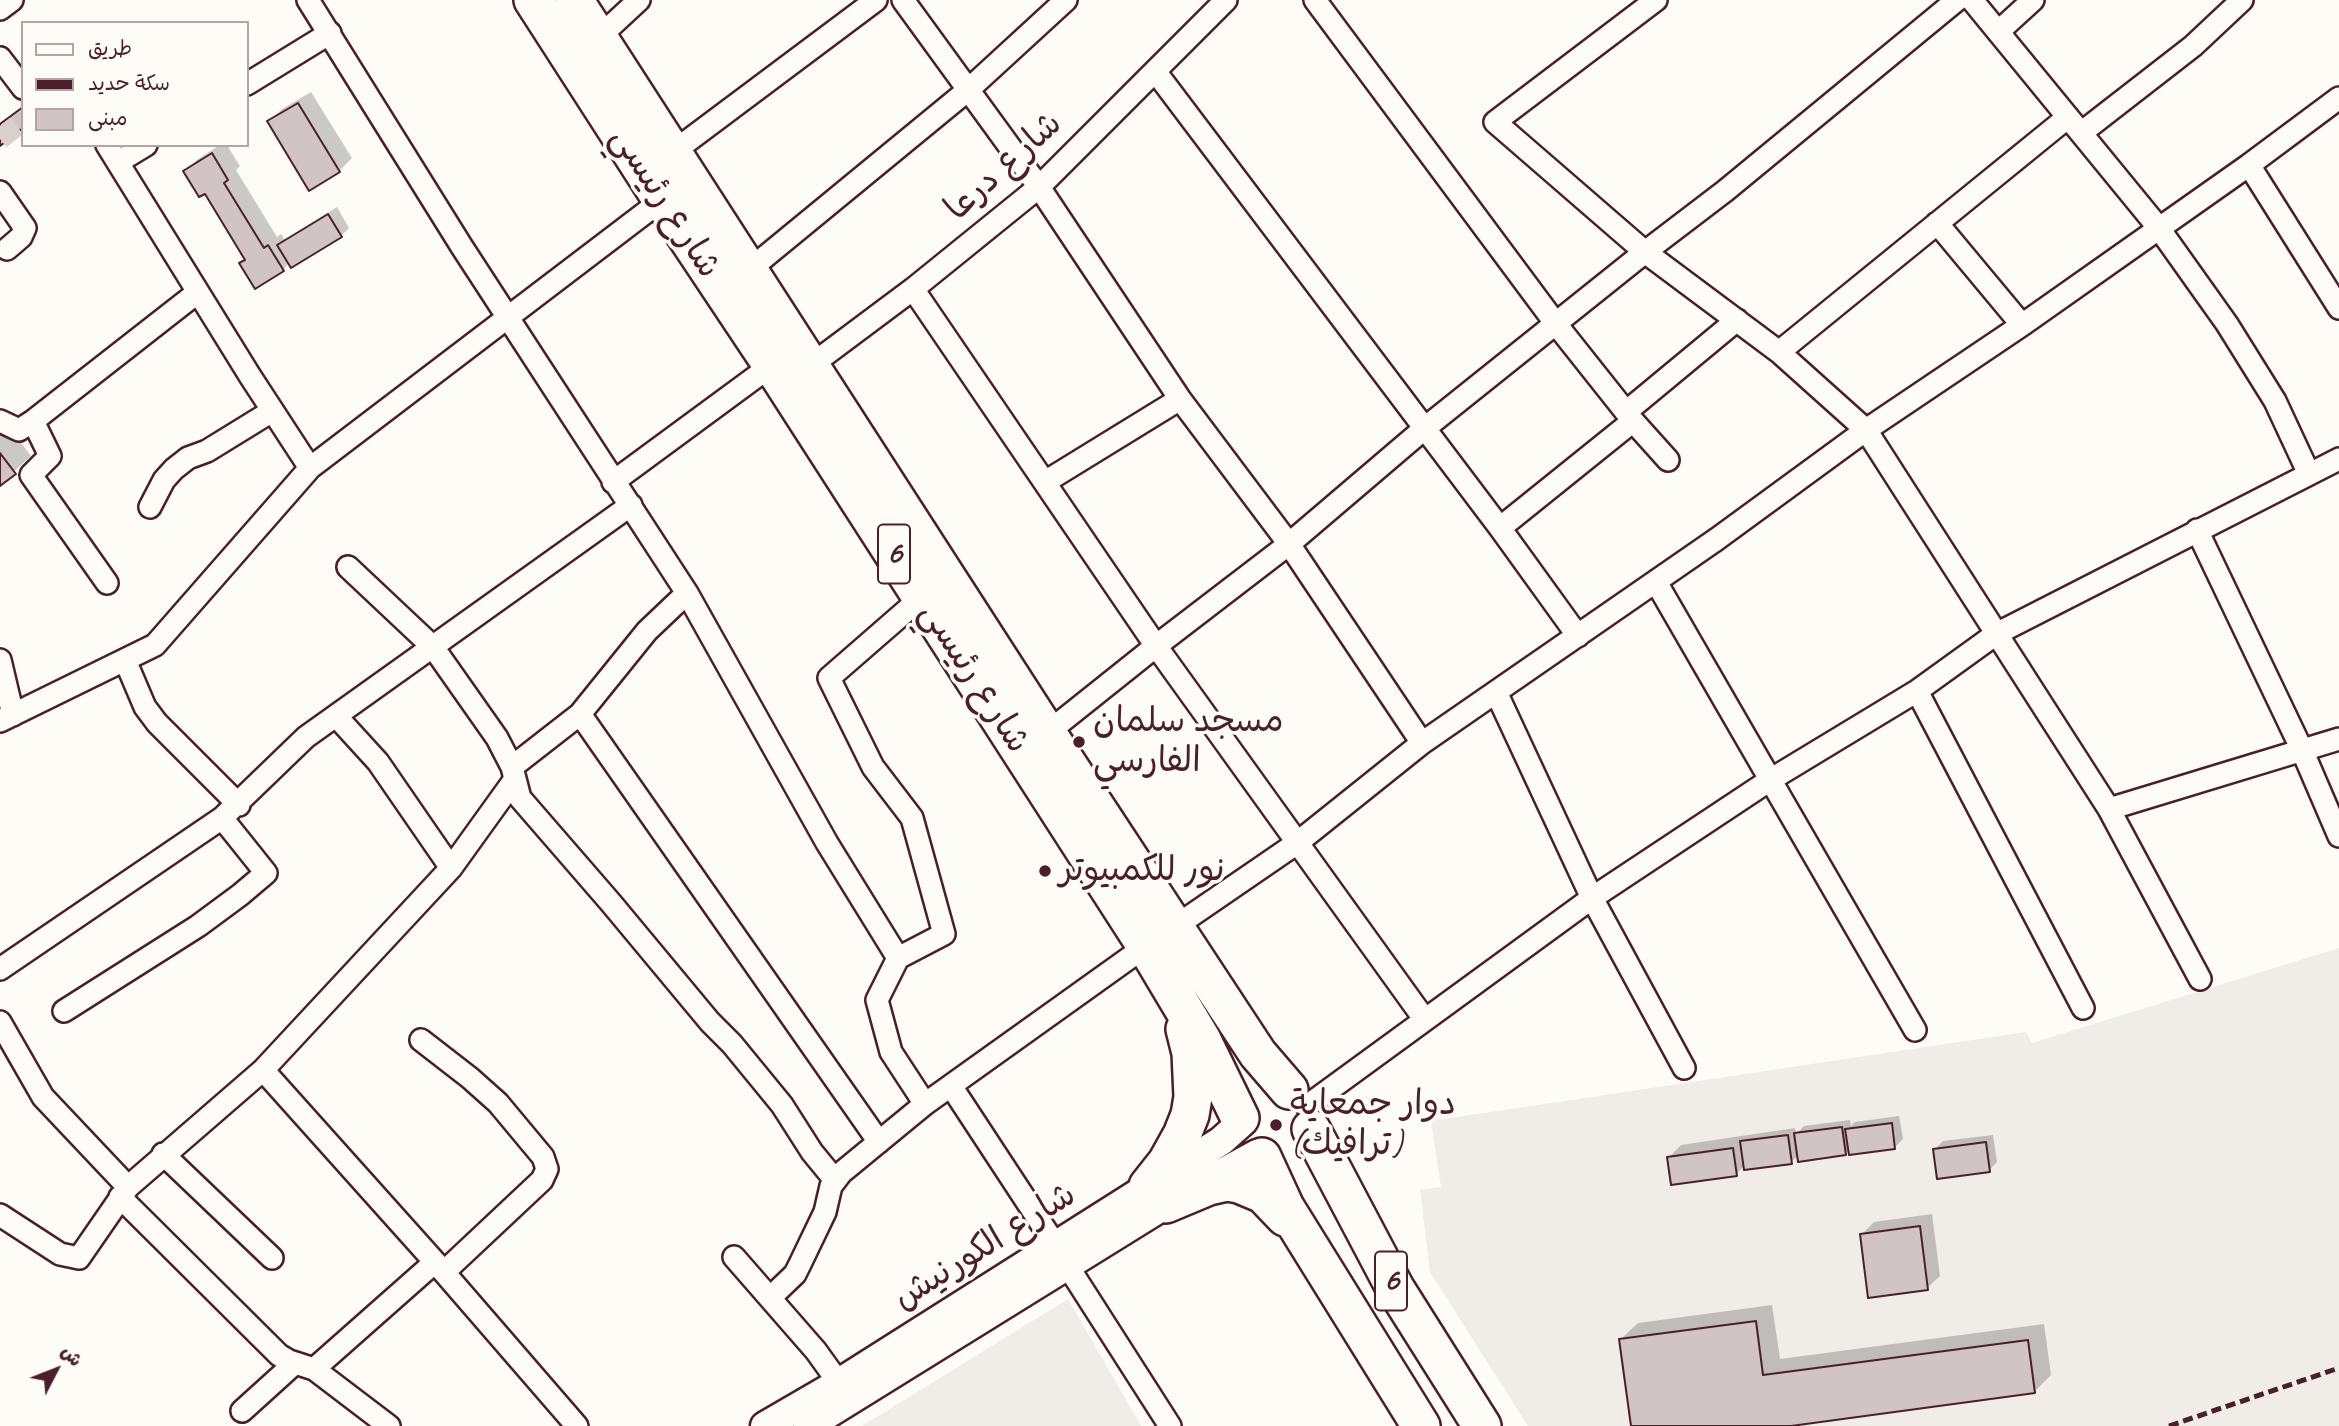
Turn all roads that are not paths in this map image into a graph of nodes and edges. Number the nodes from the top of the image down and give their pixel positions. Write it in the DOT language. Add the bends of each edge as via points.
graph roads {
  1 [pos="12,0"];
  2 [pos="308,0"];
  3 [pos="533,0"];
  4 [pos="574,0"];
  5 [pos="639,0"];
  6 [pos="876,0"];
  7 [pos="903,0"];
  8 [pos="1066,0"];
  9 [pos="1226,0"];
  10 [pos="1315,0"];
  11 [pos="1656,0"];
  12 [pos="1957,0"];
  13 [pos="1972,0"];
  14 [pos="2033,0"];
  15 [pos="2242,0"];
  16 [pos="0,9"];
  17 [pos="1998,32"];
  18 [pos="330,33"];
  19 [pos="598,38"];
  20 [pos="0,58"];
  21 [pos="1155,71"];
  22 [pos="248,83"];
  23 [pos="21,85"];
  24 [pos="968,90"];
  25 [pos="2339,97"];
  26 [pos="2075,125"];
  27 [pos="138,147"];
  28 [pos="112,154"];
  29 [pos="680,163"];
  30 [pos="2249,164"];
  31 [pos="1039,187"];
  32 [pos="0,192"];
  33 [pos="660,197"];
  34 [pos="1937,223"];
  35 [pos="2158,227"];
  36 [pos="7,249"];
  37 [pos="1645,252"];
  38 [pos="749,270"];
  39 [pos="913,289"];
  40 [pos="198,292"];
  41 [pos="2336,297"];
  42 [pos="508,317"];
  43 [pos="1737,320"];
  44 [pos="1556,324"];
  45 [pos="2022,325"];
  46 [pos="1779,352"];
  47 [pos="772,365"];
  48 [pos="810,366"];
  49 [pos="1180,399"];
  50 [pos="272,411"];
  51 [pos="1630,417"];
  52 [pos="0,421"];
  53 [pos="33,421"];
  54 [pos="1425,428"];
  55 [pos="1866,430"];
  56 [pos="2339,459"];
  57 [pos="1668,460"];
  58 [pos="310,468"];
  59 [pos="2309,474"];
  60 [pos="613,482"];
  61 [pos="1045,482"];
  62 [pos="631,505"];
  63 [pos="150,507"];
  64 [pos="1500,528"];
  65 [pos="2197,530"];
  66 [pos="1289,544"];
  67 [pos="348,567"];
  68 [pos="1656,582"];
  69 [pos="107,583"];
  70 [pos="687,593"];
  71 [pos="922,597"];
  72 [pos="1996,634"];
  73 [pos="1578,636"];
  74 [pos="1156,646"];
  75 [pos="433,647"];
  76 [pos="0,660"];
  77 [pos="125,660"];
  78 [pos="1917,691"];
  79 [pos="1496,692"];
  80 [pos="580,714"];
  81 [pos="336,716"];
  82 [pos="6,718"];
  83 [pos="1047,733"];
  84 [pos="2339,739"];
  85 [pos="1422,743"];
  86 [pos="2302,750"];
  87 [pos="513,773"];
  88 [pos="1770,780"];
  89 [pos="2109,809"];
  90 [pos="230,811"];
  91 [pos="2339,836"];
  92 [pos="1297,843"];
  93 [pos="451,868"];
  94 [pos="1592,898"];
  95 [pos="1176,926"];
  96 [pos="1146,946"];
  97 [pos="898,958"];
  98 [pos="0,969"];
  99 [pos="2200,979"];
  100 [pos="1168,982"];
  101 [pos="2083,1008"];
  102 [pos="64,1011"];
  103 [pos="1425,1020"];
  104 [pos="0,1023"];
  105 [pos="1915,1030"];
  106 [pos="421,1040"];
  107 [pos="1684,1068"];
  108 [pos="263,1070"];
  109 [pos="951,1086"];
  110 [pos="925,1104"];
  111 [pos="1302,1108"];
  112 [pos="1250,1138"];
  113 [pos="879,1142"];
  114 [pos="163,1154"];
  115 [pos="835,1180"];
  116 [pos="124,1192"];
  117 [pos="1157,1195"];
  118 [pos="0,1215"];
  119 [pos="1061,1255"];
  120 [pos="734,1256"];
  121 [pos="272,1258"];
  122 [pos="1317,1259"];
  123 [pos="440,1267"];
  124 [pos="771,1297"];
  125 [pos="305,1366"];
  126 [pos="839,1383"];
  127 [pos="242,1411"];
  128 [pos="389,1426"];
  129 [pos="576,1426"];
  130 [pos="765,1426"];
  131 [pos="808,1426"];
  132 [pos="1170,1426"];
  133 [pos="1421,1426"];
  134 [pos="1482,1426"];
  1 -- 16 [label="street"];
  2 -- 18 [label="street"];
  3 -- 33 [label="highway, شارع رئيسي / 6"];
  4 -- 19 [label="highway, شارع رئيسي / 6"];
  5 -- 19 [label="street"];
  6 -- 29 [label="street"];
  7 -- 24 [label="street"];
  8 -- 24 [label="street"];
  9 -- 21 [label="street, شارع درعا"];
  10 -- 44 [label="street"];
  11 -- 37 [label="street" via="1495,121"];
  12 -- 37 [label="street"];
  13 -- 17 [label="street"];
  14 -- 17 [label="street"];
  15 -- 26 [label="street" via="2193,46"];
  17 -- 26 [label="street"];
  18 -- 22 [label="street"];
  18 -- 42 [label="street"];
  19 -- 29 [label="highway, شارع رئيسي / 6"];
  20 -- 23 [label="street"];
  21 -- 31 [label="street, شارع درعا"];
  21 -- 54 [label="street"];
  24 -- 31 [label="street"];
  24 -- 38 [label="street"];
  25 -- 30 [label="street"];
  26 -- 34 [label="street"];
  26 -- 35 [label="street"];
  27 -- 28 [label="street"];
  28 -- 40 [label="street"];
  29 -- 33 [label="highway"];
  29 -- 38 [label="highway, شارع رئيسي / 6"];
  30 -- 35 [label="street"];
  30 -- 41 [label="street"];
  31 -- 39 [label="street, شارع درعا"];
  31 -- 49 [label="street"];
  32 -- 36 [label="street" via="24,229"];
  33 -- 42 [label="street"];
  33 -- 47 [label="highway, شارع رئيسي / 6"];
  34 -- 45 [label="street"];
  34 -- 46 [label="street"];
  35 -- 45 [label="street"];
  35 -- 59 [label="street" via="2252,364"];
  37 -- 43 [label="street"];
  37 -- 44 [label="street"];
  38 -- 48 [label="highway, شارع رئيسي / 6"];
  39 -- 48 [label="street, شارع درعا"];
  39 -- 61 [label="street"];
  40 -- 50 [label="street"];
  40 -- 53 [label="street"];
  42 -- 58 [label="street"];
  42 -- 60 [label="street"];
  43 -- 46 [label="street"];
  43 -- 51 [label="street"];
  44 -- 51 [label="street"];
  44 -- 54 [label="street"];
  45 -- 55 [label="street"];
  46 -- 55 [label="street"];
  47 -- 60 [label="street"];
  47 -- 71 [label="highway, شارع رئيسي / 6"];
  48 -- 83 [label="highway, شارع رئيسي / 6"];
  49 -- 61 [label="street"];
  49 -- 66 [label="street"];
  50 -- 58 [label="street"];
  50 -- 63 [label="street" via="174,469"];
  51 -- 57 [label="street"];
  51 -- 64 [label="street"];
  52 -- 53 [label="street" via="19,430"];
  53 -- 69 [label="street" via="50,456 31,475"];
  54 -- 64 [label="street"];
  54 -- 66 [label="street"];
  55 -- 68 [label="street"];
  55 -- 72 [label="street"];
  56 -- 59 [label="street"];
  58 -- 77 [label="street" via="155,645"];
  59 -- 65 [label="street"];
  60 -- 62 [label="street"];
  61 -- 74 [label="street"];
  62 -- 70 [label="street"];
  62 -- 75 [label="street"];
  64 -- 73 [label="street"];
  65 -- 72 [label="street"];
  65 -- 86 [label="street"];
  66 -- 74 [label="street"];
  66 -- 85 [label="street"];
  67 -- 75 [label="street"];
  68 -- 73 [label="street"];
  68 -- 88 [label="street"];
  70 -- 80 [label="street" via="647,631"];
  70 -- 97 [label="street" via="827,843"];
  71 -- 96 [label="highway, شارع رئيسي / 6"];
  71 -- 97 [label="street" via="829,678 873,767 912,818 944,934"];
  72 -- 78 [label="street"];
  72 -- 89 [label="street"];
  73 -- 79 [label="street"];
  74 -- 83 [label="street"];
  74 -- 92 [label="street"];
  75 -- 81 [label="street"];
  75 -- 87 [label="street" via="497,738"];
  76 -- 82 [label="street"];
  77 -- 82 [label="street"];
  77 -- 90 [label="street" via="145,707"];
  78 -- 88 [label="street"];
  78 -- 101 [label="street"];
  79 -- 85 [label="street"];
  79 -- 94 [label="street"];
  80 -- 87 [label="street"];
  80 -- 113 [label="street"];
  81 -- 90 [label="street" via="306,737"];
  81 -- 93 [label="street" via="378,762"];
  83 -- 95 [label="highway, شارع رئيسي / 6"];
  84 -- 86 [label="street"];
  85 -- 92 [label="street"];
  86 -- 89 [label="street"];
  86 -- 91 [label="street"];
  87 -- 93 [label="street"];
  87 -- 115 [label="street" via="520,798 732,1044"];
  88 -- 94 [label="street"];
  88 -- 105 [label="street"];
  89 -- 99 [label="street"];
  90 -- 98 [label="street"];
  90 -- 102 [label="street" via="267,873 198,926"];
  92 -- 95 [label="street"];
  92 -- 103 [label="street"];
  93 -- 108 [label="street"];
  94 -- 103 [label="street"];
  94 -- 107 [label="street"];
  95 -- 111 [label="highway, شارع رئيسي / 6" via="1258,1054"];
  96 -- 100 [label="highway, شارع رئيسي / 6"];
  96 -- 109 [label="street"];
  97 -- 110 [label="street" via="877,1000 891,1052"];
  100 -- 112 [label="highway, شارع رئيسي / 6"];
  100 -- 117 [label="highway" via="1191,1054 1192,1097 1190,1115"];
  103 -- 111 [label="street"];
  104 -- 116 [label="street" via="43,1097"];
  106 -- 123 [label="street" via="498,1103 543,1157 547,1169 542,1180"];
  108 -- 114 [label="street"];
  108 -- 123 [label="street"];
  109 -- 110 [label="street"];
  109 -- 119 [label="street"];
  110 -- 113 [label="street"];
  111 -- 112 [label="highway" via="1278,1088 1261,1091 1247,1102"];
  111 -- 112 [label="highway" via="1305,1145 1296,1153 1280,1159"];
  111 -- 134 [label="highway, شارع رئيسي / 6" via="1395,1288"];
  112 -- 117 [label="street, شارع الكورنيش"];
  112 -- 122 [label="highway, شارع رئيسي / 6"];
  113 -- 115 [label="street"];
  114 -- 116 [label="street"];
  114 -- 121 [label="street"];
  115 -- 124 [label="street" via="795,1274"];
  116 -- 118 [label="street" via="79,1258 60,1254"];
  116 -- 125 [label="street" via="279,1355"];
  117 -- 119 [label="street, شارع الكورنيش"];
  117 -- 122 [label="highway" via="1218,1184 1251,1188 1276,1207"];
  119 -- 126 [label="street, شارع الكورنيش"];
  119 -- 131 [label="street, شارع الكورنيش"];
  119 -- 132 [label="street"];
  120 -- 124 [label="street"];
  122 -- 133 [label="highway, شارع رئيسي / 6"];
  123 -- 125 [label="street"];
  123 -- 129 [label="street"];
  124 -- 126 [label="street"];
  125 -- 127 [label="street"];
  125 -- 128 [label="street"];
  126 -- 130 [label="street, شارع الكورنيش"];
}
